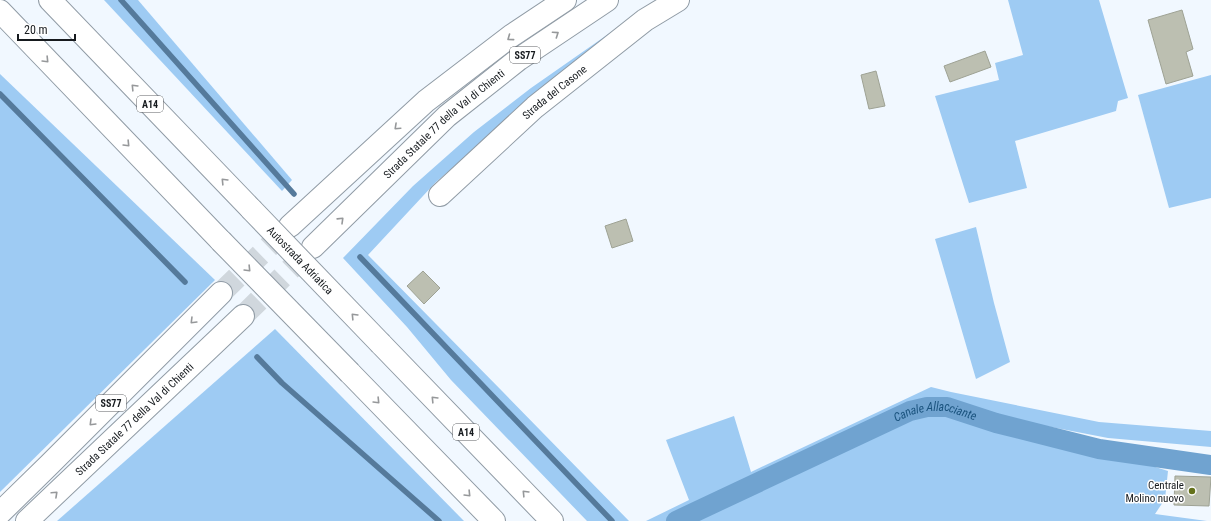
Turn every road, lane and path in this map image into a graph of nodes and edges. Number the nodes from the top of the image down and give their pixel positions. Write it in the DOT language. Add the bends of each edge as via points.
graph roads {
  1 [pos="50,0"];
  2 [pos="565,0"];
  3 [pos="607,0"];
  4 [pos="678,0"];
  5 [pos="0,11"];
  6 [pos="440,195"];
  7 [pos="290,226"];
  8 [pos="313,247"];
  9 [pos="221,293"];
  10 [pos="243,316"];
  11 [pos="0,513"];
  12 [pos="26,521"];
  13 [pos="494,521"];
  14 [pos="552,521"];
  14 -- 1 [label="main road, Autostrada Adriatica / A14, one-way, bridge"];
  2 -- 7 [label="main road, SS77, one-way" via="511,36 426,101"];
  8 -- 3 [label="main road, Strada Statale 77 della Val di Chienti / SS77, one-way" via="447,116 519,59"];
  4 -- 6 [label="main road, Strada del Casone" via="645,20 535,106"];
  5 -- 13 [label="main road, one-way, bridge"];
  9 -- 11 [label="main road, SS77, one-way"];
  12 -- 10 [label="main road, Strada Statale 77 della Val di Chienti / SS77, one-way"];
}
